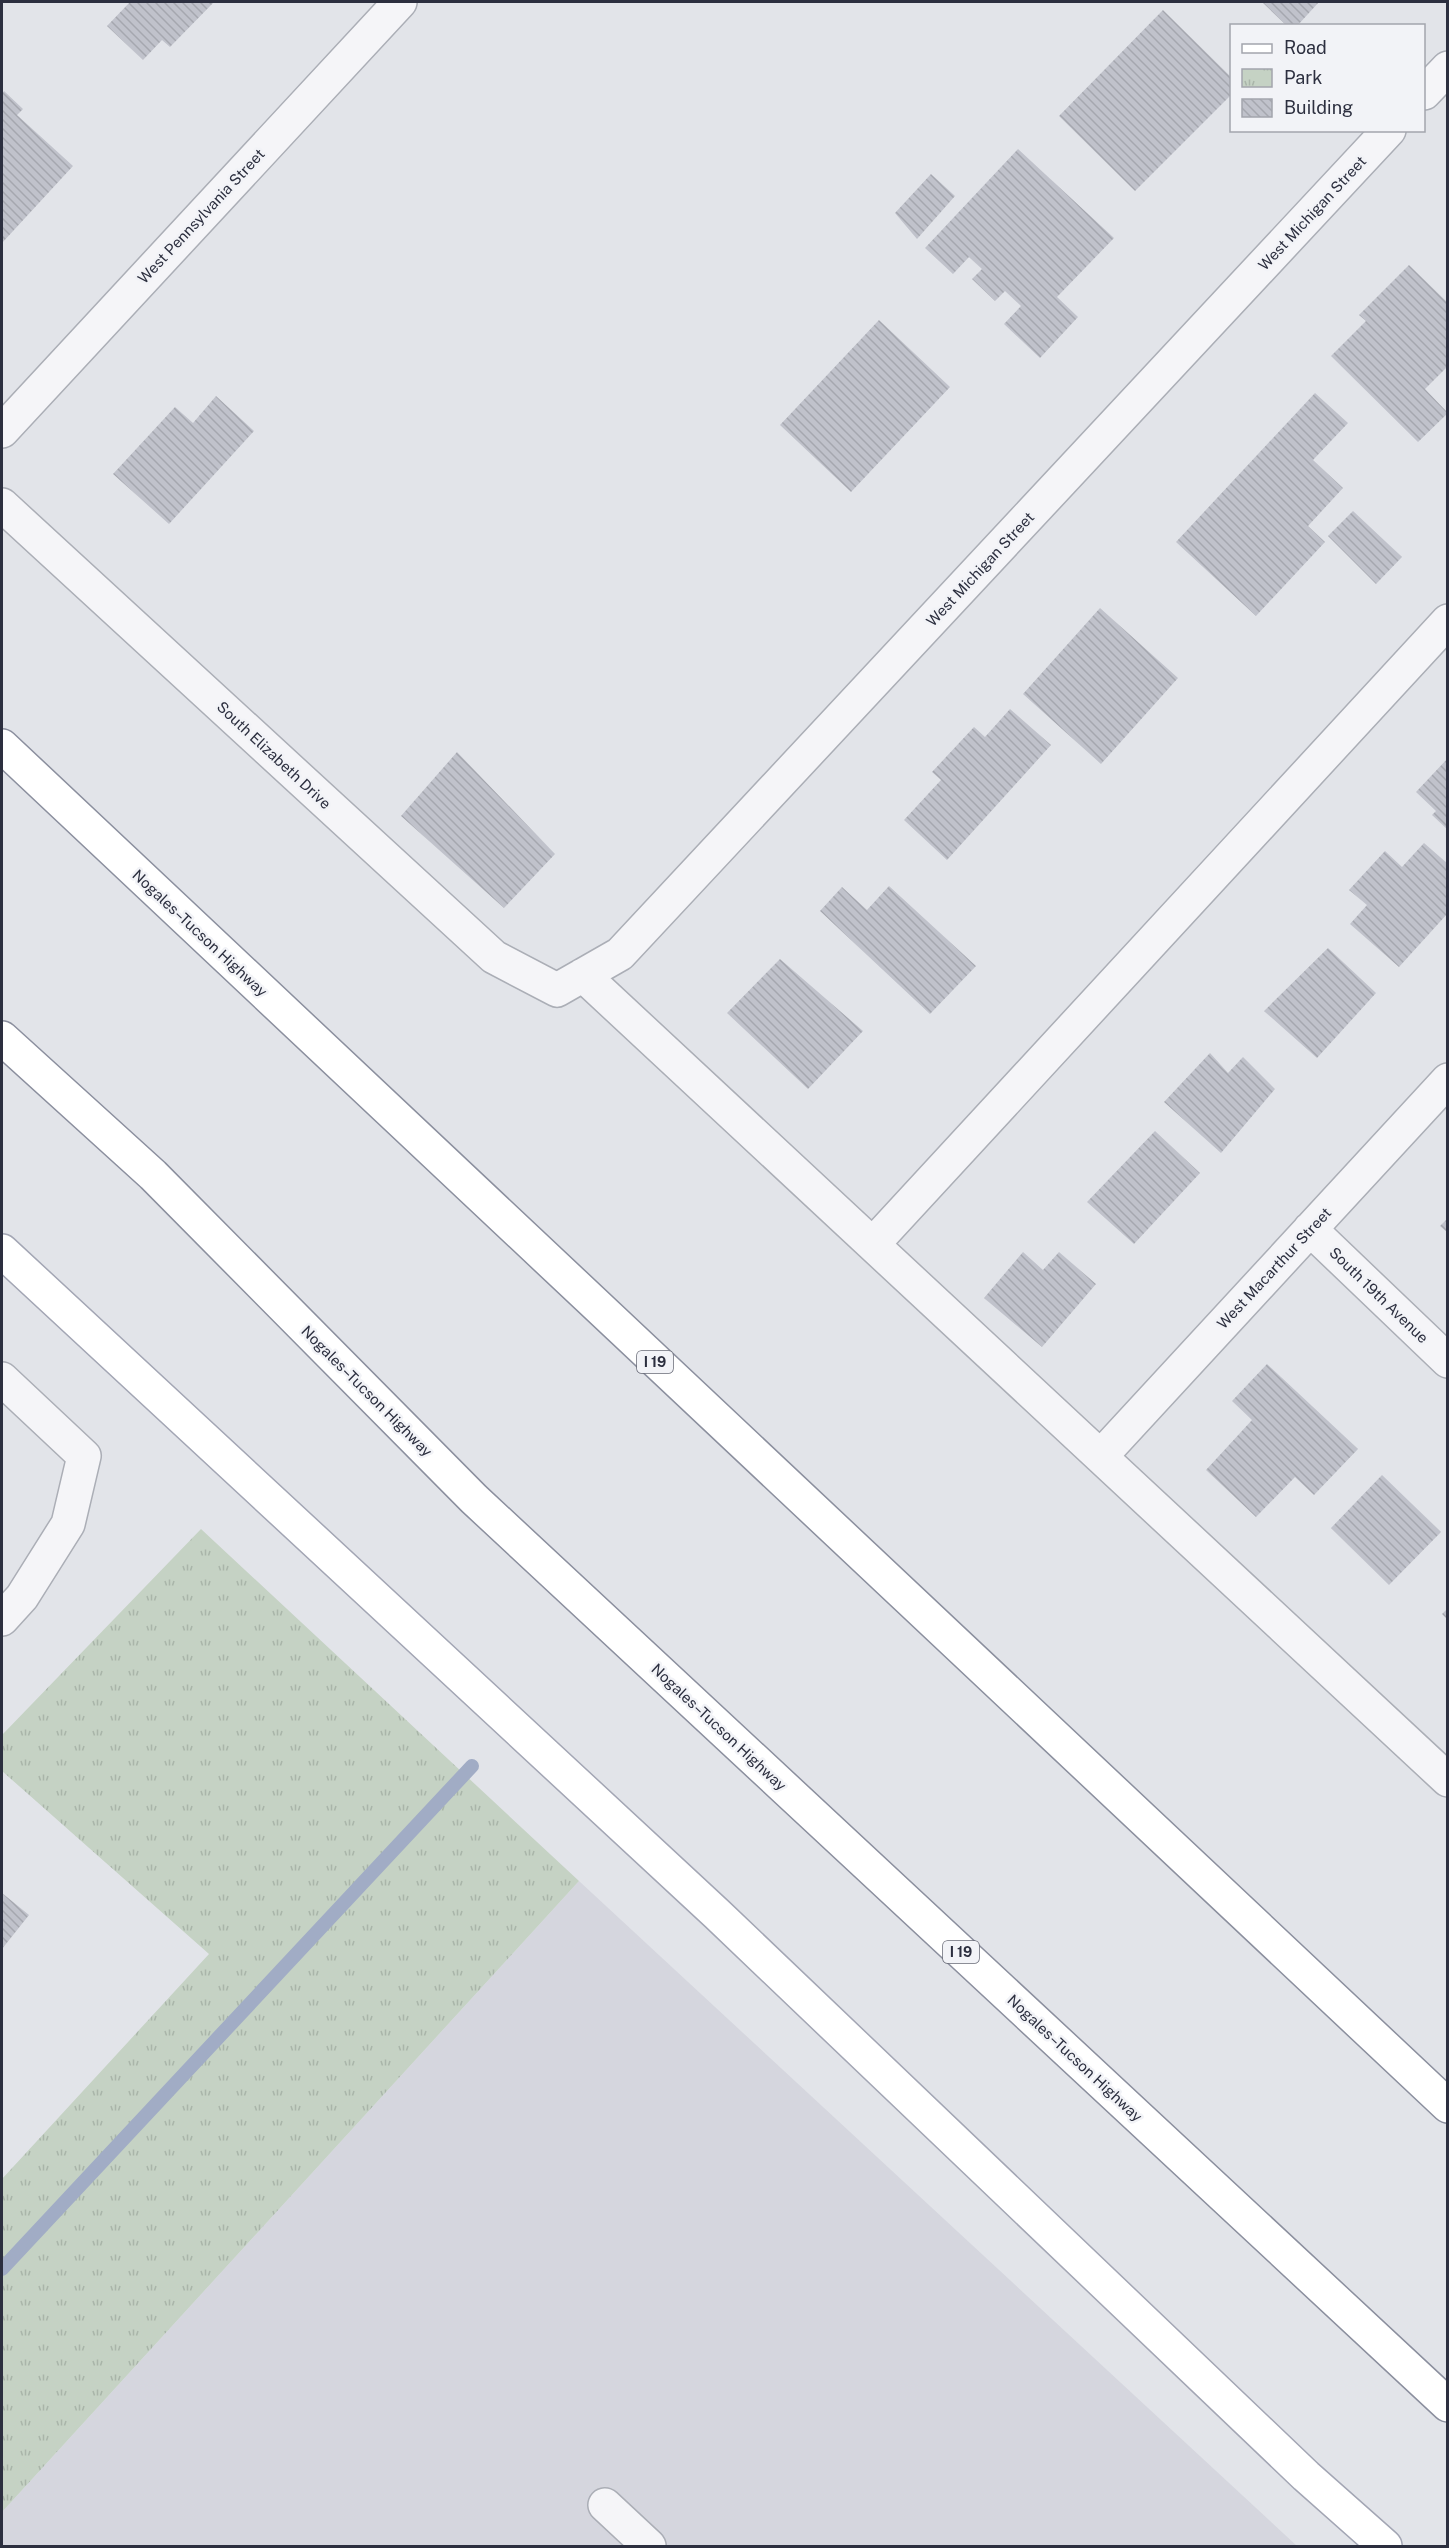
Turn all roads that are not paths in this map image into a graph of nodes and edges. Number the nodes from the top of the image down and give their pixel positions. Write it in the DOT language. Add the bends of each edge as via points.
graph roads {
  1 [pos="400,2"];
  2 [pos="1448,68"];
  3 [pos="1425,92"];
  4 [pos="1387,132"];
  5 [pos="2,431"];
  6 [pos="2,505"];
  7 [pos="1448,621"];
  8 [pos="2,746"];
  9 [pos="570,982"];
  10 [pos="2,1038"];
  11 [pos="1448,1080"];
  12 [pos="1310,1229"];
  13 [pos="873,1244"];
  14 [pos="2,1251"];
  15 [pos="1448,1361"];
  16 [pos="2,1379"];
  17 [pos="1101,1456"];
  18 [pos="12,1608"];
  19 [pos="1448,1779"];
  20 [pos="1309,1978"];
  21 [pos="1448,2096"];
  22 [pos="1448,2106"];
  23 [pos="1448,2405"];
  24 [pos="605,2505"];
  25 [pos="649,2547"];
  26 [pos="1385,2547"];
  1 -- 5 [label="street, West Pennsylvania Street"];
  2 -- 3 [label="street"];
  4 -- 9 [label="street, West Michigan Street" via="620,954"];
  6 -- 9 [label="street, South Elizabeth Drive" via="494,957"];
  7 -- 13 [label="street"];
  8 -- 20 [label="main road, Nogales–Tucson Highway / I 19"];
  9 -- 13 [label="street, South Elizabeth Drive"];
  10 -- 23 [label="main road, Nogales–Tucson Highway / I 19" via="153,1175 474,1499"];
  11 -- 12 [label="street, West Macarthur Street"];
  12 -- 15 [label="street, South 19th Avenue"];
  12 -- 17 [label="street, West Macarthur Street"];
  13 -- 17 [label="street, South Elizabeth Drive"];
  14 -- 26 [label="main road" via="717,1914"];
  16 -- 18 [label="street" via="84,1456 68,1524"];
  17 -- 19 [label="street, South Elizabeth Drive"];
  20 -- 21 [label="main road"];
  20 -- 22 [label="main road, Nogales–Tucson Highway / I 19"];
  24 -- 25 [label="street"];
}
